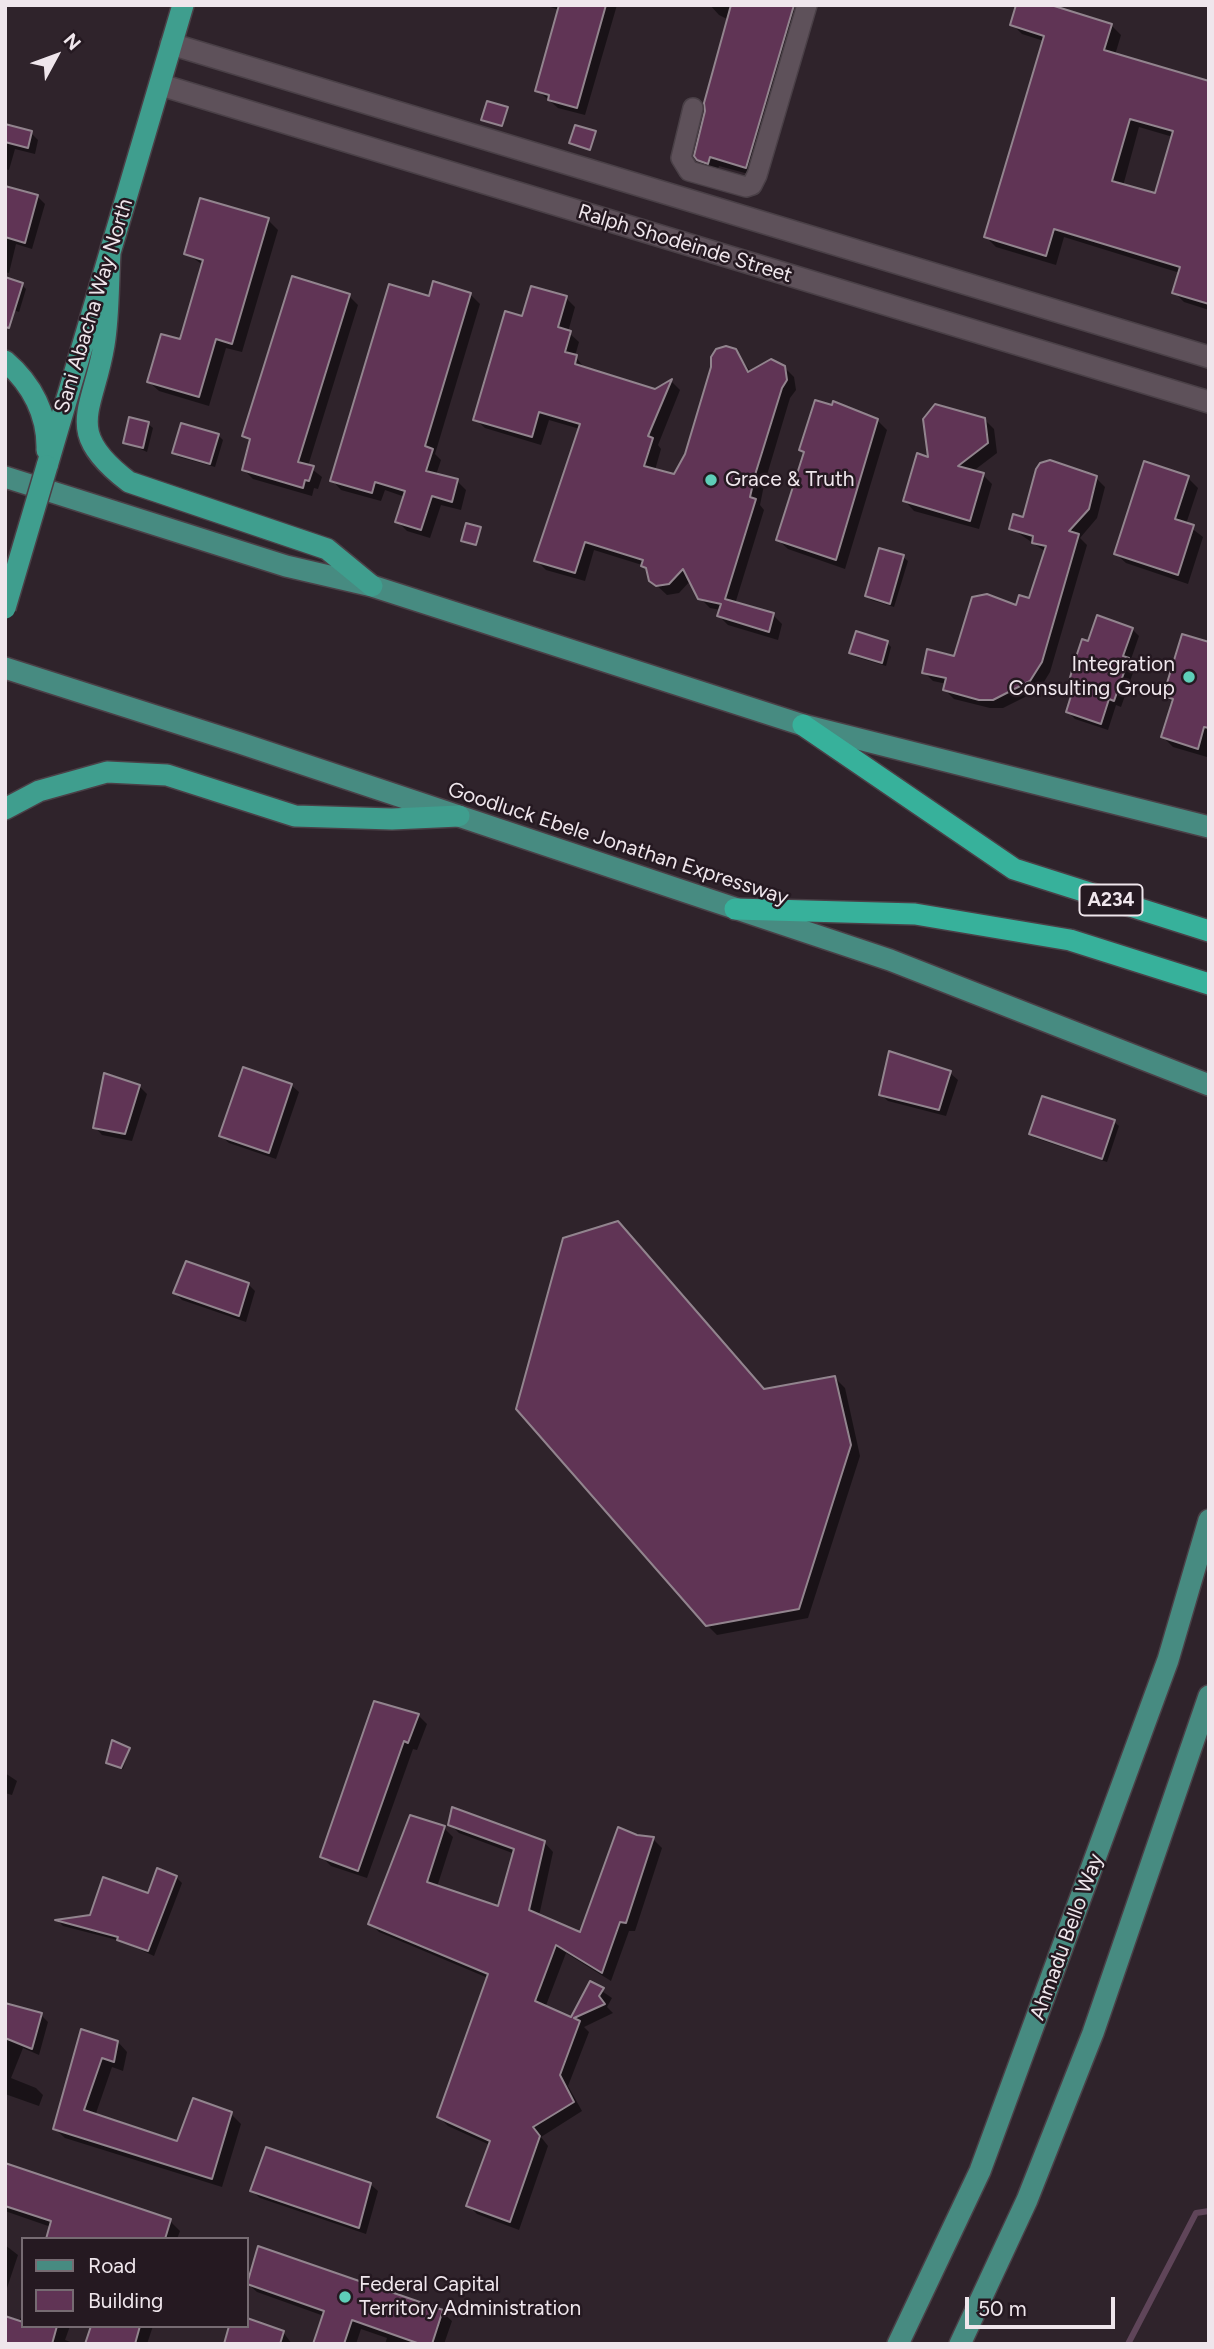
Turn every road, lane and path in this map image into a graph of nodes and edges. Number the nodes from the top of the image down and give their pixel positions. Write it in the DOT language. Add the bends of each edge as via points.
graph roads {
  1 [pos="183,5"];
  2 [pos="807,5"];
  3 [pos="172,44"];
  4 [pos="161,85"];
  5 [pos="693,108"];
  6 [pos="110,253"];
  7 [pos="1209,357"];
  8 [pos="5,362"];
  9 [pos="1209,402"];
  10 [pos="47,466"];
  11 [pos="5,477"];
  12 [pos="372,586"];
  13 [pos="5,608"];
  14 [pos="5,668"];
  15 [pos="803,725"];
  16 [pos="5,809"];
  17 [pos="458,816"];
  18 [pos="1209,827"];
  19 [pos="735,909"];
  20 [pos="1209,931"];
  21 [pos="1209,984"];
  22 [pos="1209,1085"];
  23 [pos="1209,1520"];
  24 [pos="1209,1696"];
  25 [pos="898,2344"];
  26 [pos="960,2344"];
  1 -- 3 [label="highway, Sani Abacha Way North"];
  2 -- 5 [label="street" via="752,185 689,171 682,164"];
  3 -- 4 [label="highway, Sani Abacha Way North"];
  3 -- 7 [label="street, Ralph Shodeinde Street"];
  4 -- 6 [label="highway, Sani Abacha Way North"];
  4 -- 9 [label="street, Ralph Shodeinde Street"];
  6 -- 10 [label="highway, Sani Abacha Way North"];
  6 -- 12 [label="highway" via="104,345 85,418 95,451 129,482 327,549"];
  8 -- 10 [label="highway" via="38,401 47,430"];
  10 -- 13 [label="highway, Sani Abacha Way North, bridge"];
  11 -- 12 [label="main road" via="286,566"];
  12 -- 15 [label="main road"];
  14 -- 17 [label="main road, Goodluck Ebele Jonathan Expressway"];
  15 -- 18 [label="main road"];
  15 -- 20 [label="highway, A234" via="1014,869"];
  16 -- 17 [label="highway" via="38,790 107,772 167,775 295,816"];
  17 -- 19 [label="main road, Goodluck Ebele Jonathan Expressway"];
  19 -- 21 [label="highway, A234" via="915,914 1070,940"];
  19 -- 22 [label="main road, Goodluck Ebele Jonathan Expressway" via="890,960"];
  23 -- 25 [label="main road, Ahmadu Bello Way" via="1168,1660 980,2171"];
  24 -- 26 [label="main road" via="1093,2033 1027,2200"];
}
